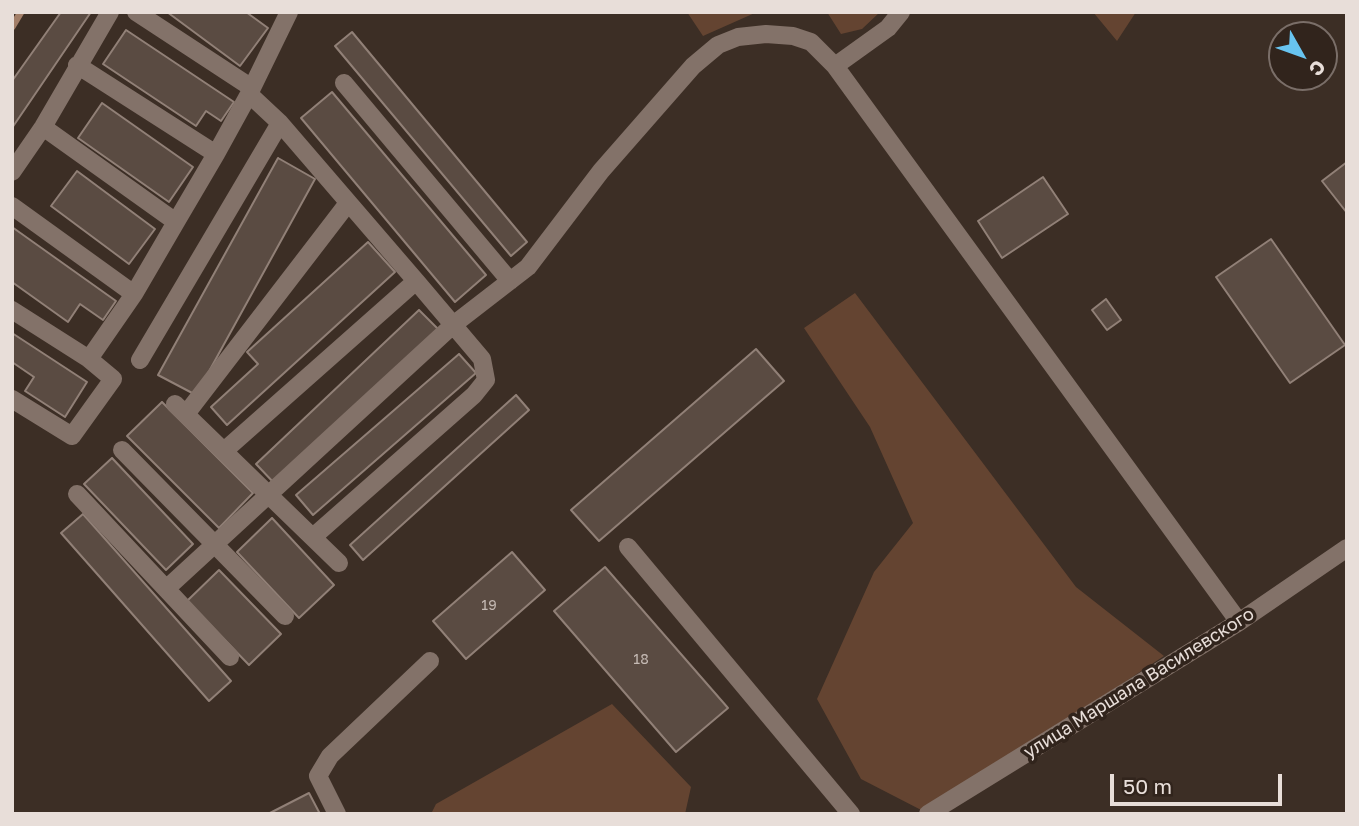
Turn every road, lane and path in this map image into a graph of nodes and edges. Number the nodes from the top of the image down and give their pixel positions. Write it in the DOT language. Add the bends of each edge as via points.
graph roads {
  1 [pos="110,12"];
  2 [pos="136,12"];
  3 [pos="289,12"];
  4 [pos="901,12"];
  5 [pos="77,65"];
  6 [pos="835,66"];
  7 [pos="344,83"];
  8 [pos="250,91"];
  9 [pos="280,123"];
  10 [pos="43,127"];
  11 [pos="216,154"];
  12 [pos="12,172"];
  13 [pos="348,203"];
  14 [pos="12,206"];
  15 [pos="176,222"];
  16 [pos="416,281"];
  17 [pos="510,281"];
  18 [pos="134,294"];
  19 [pos="12,310"];
  20 [pos="453,325"];
  21 [pos="89,359"];
  22 [pos="140,360"];
  23 [pos="12,399"];
  24 [pos="122,450"];
  25 [pos="224,450"];
  26 [pos="77,494"];
  27 [pos="269,494"];
  28 [pos="313,537"];
  29 [pos="215,545"];
  30 [pos="628,547"];
  31 [pos="1346,553"];
  32 [pos="339,563"];
  33 [pos="166,589"];
  34 [pos="285,616"];
  35 [pos="1239,622"];
  36 [pos="230,657"];
  37 [pos="430,661"];
  38 [pos="337,814"];
  39 [pos="851,814"];
  40 [pos="928,814"];
  1 -- 5 [label="street"];
  2 -- 8 [label="street"];
  3 -- 8 [label="street"];
  4 -- 6 [label="street" via="888,28"];
  5 -- 10 [label="street"];
  5 -- 11 [label="street"];
  6 -- 17 [label="street" via="811,42 793,36 738,37 718,45 684,76 601,171 528,267"];
  6 -- 35 [label="street"];
  7 -- 17 [label="street"];
  8 -- 9 [label="street"];
  8 -- 11 [label="street"];
  9 -- 13 [label="street"];
  9 -- 22 [label="street"];
  10 -- 12 [label="street"];
  10 -- 15 [label="street"];
  11 -- 15 [label="street"];
  13 -- 16 [label="street"];
  13 -- 25 [label="street" via="181,409"];
  14 -- 18 [label="street"];
  15 -- 18 [label="street"];
  16 -- 20 [label="street"];
  16 -- 25 [label="street"];
  17 -- 20 [label="street"];
  18 -- 21 [label="street"];
  19 -- 21 [label="street"];
  20 -- 27 [label="street"];
  20 -- 28 [label="street" via="482,359 486,380"];
  21 -- 23 [label="street" via="113,379 72,436"];
  24 -- 29 [label="street"];
  25 -- 27 [label="street"];
  26 -- 33 [label="street"];
  27 -- 28 [label="street"];
  27 -- 29 [label="street"];
  28 -- 32 [label="street"];
  29 -- 33 [label="street"];
  29 -- 34 [label="street"];
  30 -- 39 [label="street"];
  31 -- 35 [label="street, улица Маршала Василевского"];
  33 -- 36 [label="street"];
  35 -- 40 [label="street, улица Маршала Василевского"];
  37 -- 38 [label="street" via="330,756 318,776"];
}
